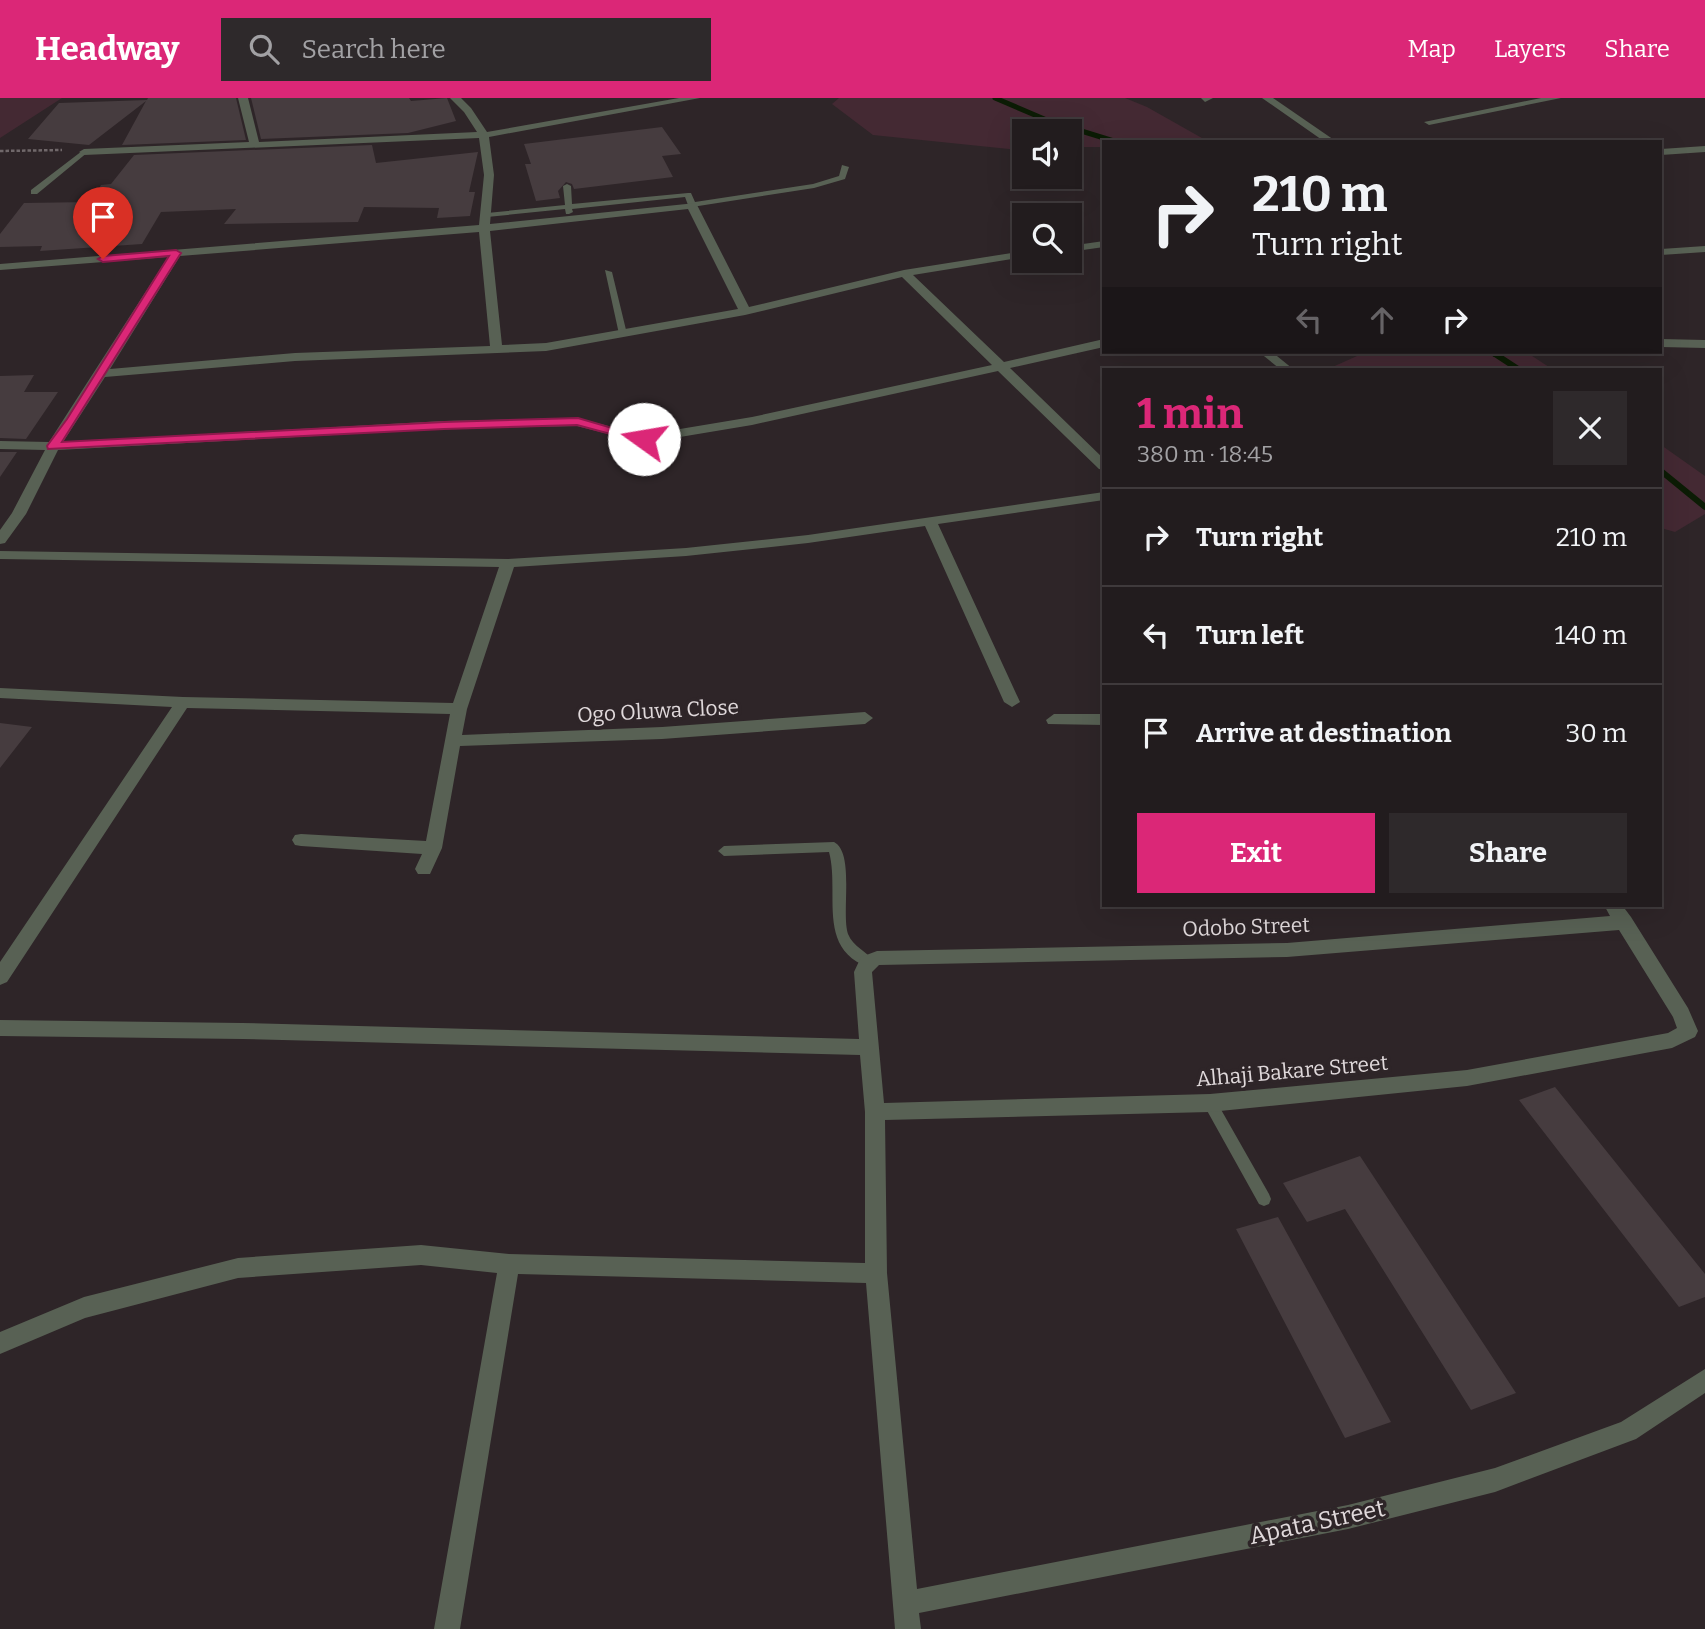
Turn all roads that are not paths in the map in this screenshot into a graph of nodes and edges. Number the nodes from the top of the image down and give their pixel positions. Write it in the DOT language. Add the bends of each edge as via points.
graph roads {
  1 [pos="243,98"];
  2 [pos="455,98"];
  3 [pos="695,98"];
  4 [pos="1267,98"];
  5 [pos="1556,98"];
  6 [pos="676,99"];
  7 [pos="1429,122"];
  8 [pos="484,135"];
  9 [pos="1329,140"];
  10 [pos="255,146"];
  11 [pos="1705,149"];
  12 [pos="84,152"];
  13 [pos="1662,152"];
  14 [pos="845,167"];
  15 [pos="567,186"];
  16 [pos="34,192"];
  17 [pos="692,205"];
  18 [pos="569,214"];
  19 [pos="487,215"];
  20 [pos="484,228"];
  21 [pos="1102,244"];
  22 [pos="1082,247"];
  23 [pos="1705,249"];
  24 [pos="1662,252"];
  25 [pos="176,253"];
  26 [pos="1012,256"];
  27 [pos="0,267"];
  28 [pos="608,272"];
  29 [pos="904,273"];
  30 [pos="745,311"];
  31 [pos="623,334"];
  32 [pos="1102,343"];
  33 [pos="1662,343"];
  34 [pos="1705,344"];
  35 [pos="497,351"];
  36 [pos="1268,354"];
  37 [pos="1000,368"];
  38 [pos="1286,368"];
  39 [pos="99,374"];
  40 [pos="0,445"];
  41 [pos="52,446"];
  42 [pos="1102,464"];
  43 [pos="1102,496"];
  44 [pos="929,520"];
  45 [pos="0,540"];
  46 [pos="0,555"];
  47 [pos="508,563"];
  48 [pos="0,693"];
  49 [pos="183,702"];
  50 [pos="1012,702"];
  51 [pos="459,709"];
  52 [pos="865,718"];
  53 [pos="1054,720"];
  54 [pos="1102,720"];
  55 [pos="453,741"];
  56 [pos="301,840"];
  57 [pos="433,848"];
  58 [pos="724,851"];
  59 [pos="424,869"];
  60 [pos="1614,907"];
  61 [pos="1625,922"];
  62 [pos="868,962"];
  63 [pos="0,978"];
  64 [pos="0,1028"];
  65 [pos="871,1047"];
  66 [pos="1210,1103"];
  67 [pos="875,1112"];
  68 [pos="1264,1199"];
  69 [pos="509,1264"];
  70 [pos="876,1273"];
  71 [pos="0,1343"];
  72 [pos="1705,1380"];
  73 [pos="908,1604"];
  74 [pos="447,1629"];
  75 [pos="908,1629"];
  1 -- 10 [label="street"];
  2 -- 8 [label="street"];
  3 -- 6 [label="street"];
  4 -- 9 [label="street"];
  5 -- 7 [label="street"];
  6 -- 8 [label="street"];
  8 -- 10 [label="street"];
  8 -- 19 [label="street"];
  10 -- 12 [label="street"];
  11 -- 13 [label="street"];
  12 -- 16 [label="lane"];
  14 -- 17 [label="lane" via="842,177 814,186"];
  15 -- 18 [label="lane"];
  17 -- 18 [label="street"];
  17 -- 30 [label="street"];
  18 -- 19 [label="lane"];
  18 -- 20 [label="street"];
  19 -- 20 [label="street"];
  20 -- 25 [label="street"];
  20 -- 35 [label="street"];
  21 -- 22 [label="street"];
  23 -- 24 [label="street"];
  25 -- 27 [label="street"];
  25 -- 39 [label="street"];
  26 -- 29 [label="street"];
  28 -- 31 [label="lane"];
  29 -- 30 [label="street"];
  29 -- 37 [label="street"];
  30 -- 31 [label="street"];
  31 -- 35 [label="street"];
  32 -- 37 [label="street"];
  33 -- 34 [label="street"];
  35 -- 39 [label="street" via="295,358"];
  36 -- 38 [label="street"];
  37 -- 41 [label="street" via="644,439 582,422"];
  37 -- 42 [label="street"];
  39 -- 41 [label="street"];
  40 -- 41 [label="street"];
  41 -- 45 [label="street" via="19,514"];
  43 -- 44 [label="street"];
  44 -- 47 [label="street" via="686,552"];
  44 -- 50 [label="street"];
  46 -- 47 [label="street"];
  47 -- 51 [label="street"];
  48 -- 49 [label="street"];
  49 -- 51 [label="street"];
  49 -- 63 [label="street"];
  51 -- 55 [label="street"];
  52 -- 55 [label="street, Ogo Oluwa Close" via="662,733"];
  53 -- 54 [label="street"];
  55 -- 57 [label="street"];
  56 -- 57 [label="street"];
  57 -- 59 [label="street"];
  58 -- 62 [label="lane" via="834,847 840,873 837,899 842,935 852,953"];
  60 -- 61 [label="street"];
  61 -- 62 [label="street, Odobo Street" via="1287,950 877,958"];
  61 -- 66 [label="street, Alhaji Bakare Street" via="1688,1031 1672,1040 1467,1078"];
  62 -- 65 [label="street" via="863,972"];
  64 -- 65 [label="street"];
  65 -- 67 [label="street"];
  66 -- 67 [label="street, Alhaji Bakare Street"];
  66 -- 68 [label="lane"];
  67 -- 70 [label="street"];
  69 -- 70 [label="street"];
  69 -- 71 [label="street" via="421,1255 238,1268 84,1308"];
  69 -- 74 [label="street"];
  70 -- 73 [label="street"];
  72 -- 73 [label="street, Apata Street" via="1628,1430 1495,1480 1348,1517"];
  73 -- 75 [label="street"];
}
